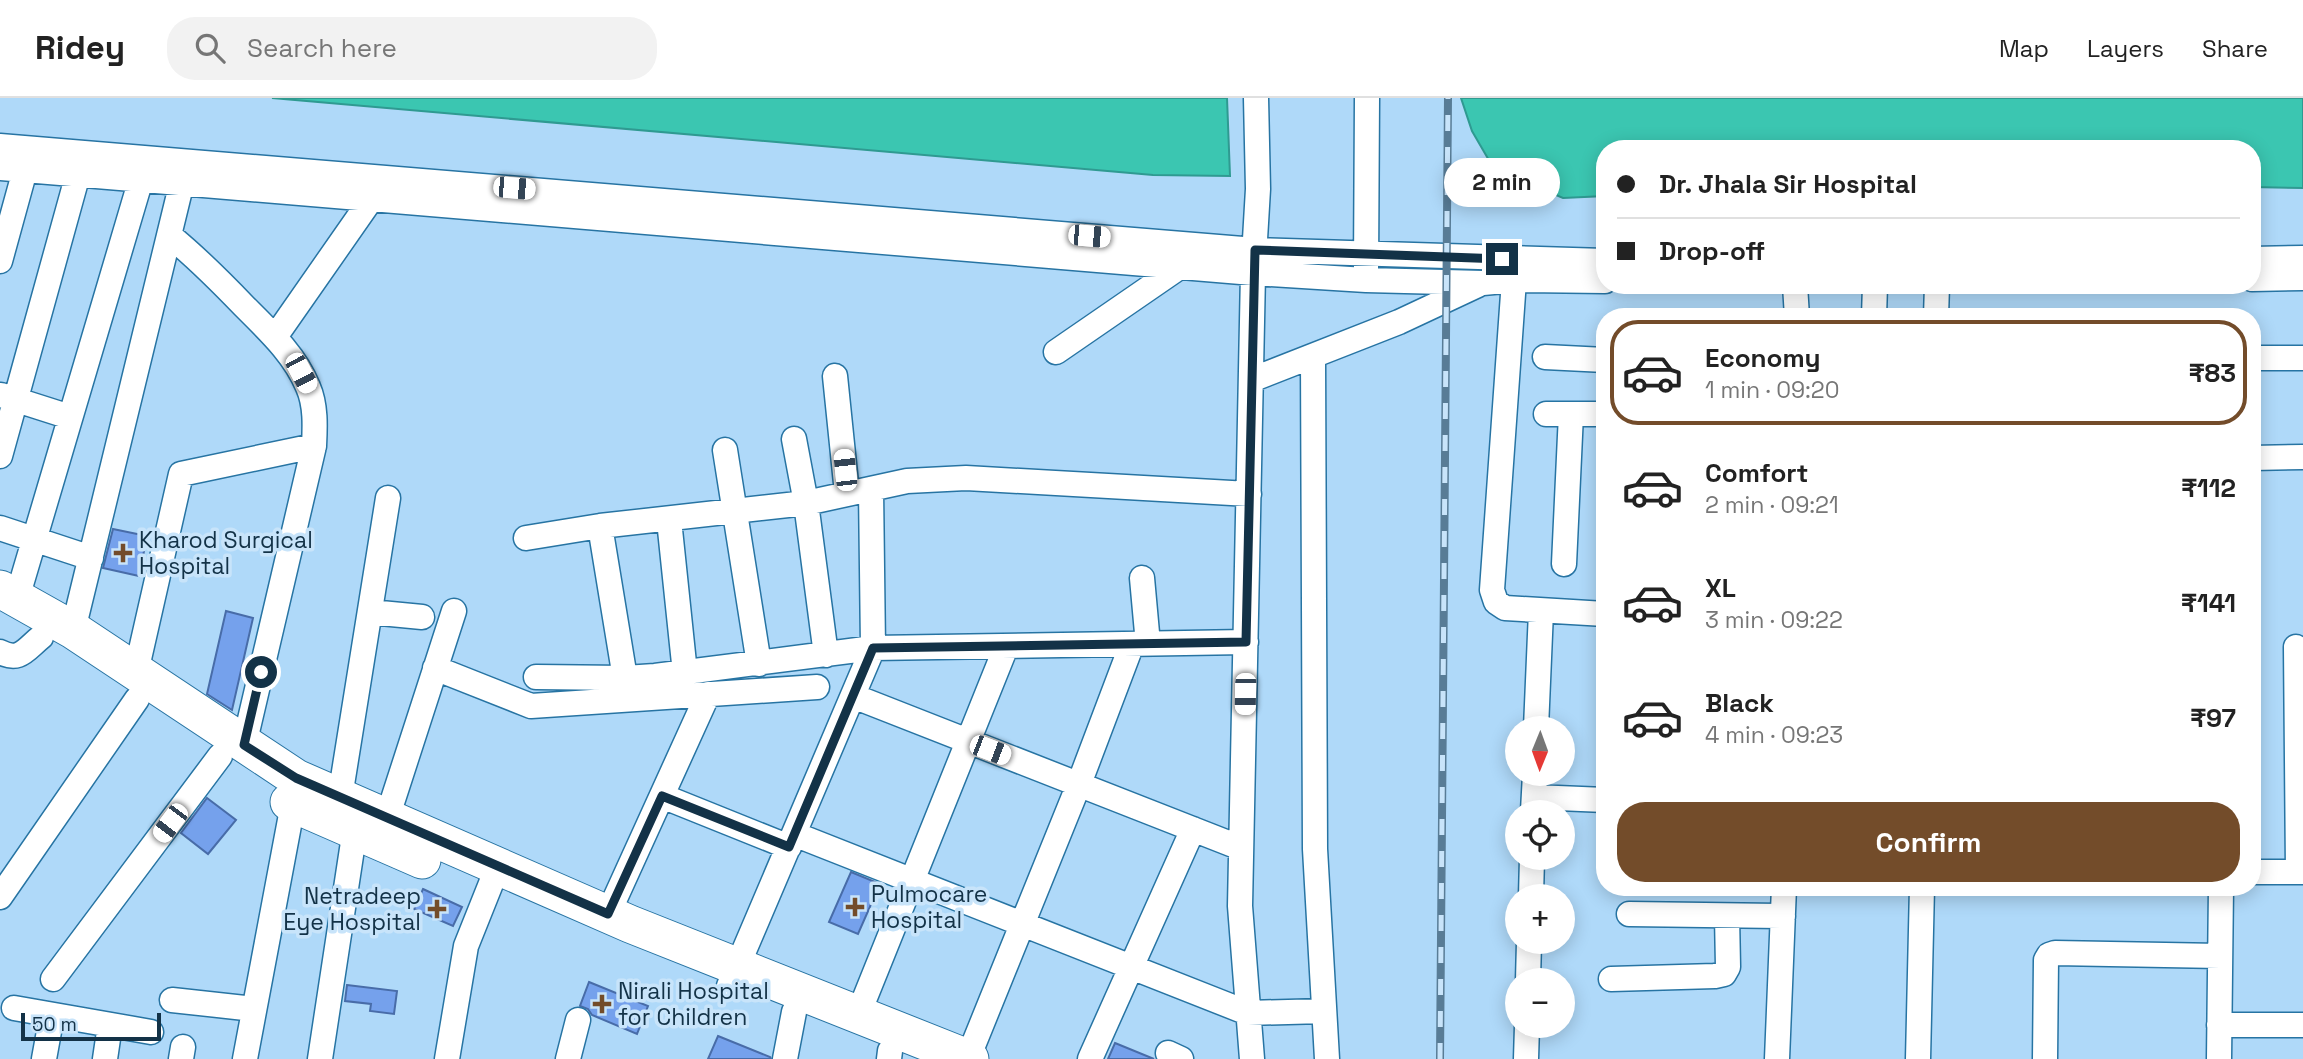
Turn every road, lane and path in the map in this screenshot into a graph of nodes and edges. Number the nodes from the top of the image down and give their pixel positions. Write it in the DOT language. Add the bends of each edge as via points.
graph roads {
  1 [pos="1256,98"];
  2 [pos="1367,98"];
  3 [pos="0,146"];
  4 [pos="0,168"];
  5 [pos="25,170"];
  6 [pos="78,174"];
  7 [pos="141,179"];
  8 [pos="182,183"];
  9 [pos="372,198"];
  10 [pos="812,224"];
  11 [pos="169,235"];
  12 [pos="1367,254"];
  13 [pos="2303,258"];
  14 [pos="2261,259"];
  15 [pos="1529,260"];
  16 [pos="0,261"];
  17 [pos="1254,261"];
  18 [pos="1596,261"];
  19 [pos="1181,266"];
  20 [pos="2303,278"];
  21 [pos="2261,279"];
  22 [pos="1366,280"];
  23 [pos="1514,280"];
  24 [pos="1596,281"];
  25 [pos="1483,283"];
  26 [pos="275,337"];
  27 [pos="1056,352"];
  28 [pos="1545,357"];
  29 [pos="1312,358"];
  30 [pos="2261,358"];
  31 [pos="2303,358"];
  32 [pos="1596,360"];
  33 [pos="835,376"];
  34 [pos="1251,380"];
  35 [pos="8,397"];
  36 [pos="1546,414"];
  37 [pos="1571,414"];
  38 [pos="1596,414"];
  39 [pos="70,417"];
  40 [pos="794,439"];
  41 [pos="314,446"];
  42 [pos="725,450"];
  43 [pos="0,456"];
  44 [pos="2303,457"];
  45 [pos="2261,458"];
  46 [pos="871,489"];
  47 [pos="847,494"];
  48 [pos="1249,494"];
  49 [pos="388,498"];
  50 [pos="806,503"];
  51 [pos="736,512"];
  52 [pos="669,520"];
  53 [pos="600,526"];
  54 [pos="0,528"];
  55 [pos="526,538"];
  56 [pos="34,539"];
  57 [pos="91,558"];
  58 [pos="1564,564"];
  59 [pos="1142,578"];
  60 [pos="6,600"];
  61 [pos="454,611"];
  62 [pos="1541,611"];
  63 [pos="370,612"];
  64 [pos="1596,614"];
  65 [pos="422,617"];
  66 [pos="57,633"];
  67 [pos="1246,642"];
  68 [pos="1140,644"];
  69 [pos="1006,647"];
  70 [pos="2296,647"];
  71 [pos="873,648"];
  72 [pos="0,652"];
  73 [pos="827,655"];
  74 [pos="759,664"];
  75 [pos="435,668"];
  76 [pos="685,673"];
  77 [pos="536,677"];
  78 [pos="625,678"];
  79 [pos="136,686"];
  80 [pos="817,687"];
  81 [pos="708,694"];
  82 [pos="853,696"];
  83 [pos="1537,716"];
  84 [pos="968,741"];
  85 [pos="232,750"];
  86 [pos="1079,785"];
  87 [pos="1534,794"];
  88 [pos="662,796"];
  89 [pos="1596,799"];
  90 [pos="293,804"];
  91 [pos="360,813"];
  92 [pos="1193,829"];
  93 [pos="791,841"];
  94 [pos="1241,848"];
  95 [pos="2261,872"];
  96 [pos="2301,872"];
  97 [pos="493,877"];
  98 [pos="912,881"];
  99 [pos="1784,896"];
  100 [pos="1922,896"];
  101 [pos="2221,896"];
  102 [pos="0,897"];
  103 [pos="608,914"];
  104 [pos="1629,914"];
  105 [pos="1727,916"];
  106 [pos="1783,916"];
  107 [pos="1022,924"];
  108 [pos="2220,956"];
  109 [pos="1131,967"];
  110 [pos="733,976"];
  111 [pos="1611,979"];
  112 [pos="172,1000"];
  113 [pos="14,1008"];
  114 [pos="254,1009"];
  115 [pos="1324,1010"];
  116 [pos="794,1012"];
  117 [pos="1248,1013"];
  118 [pos="54,1015"];
  119 [pos="859,1015"];
  120 [pos="578,1020"];
  121 [pos="110,1025"];
  122 [pos="2219,1025"];
  123 [pos="2303,1025"];
  124 [pos="151,1032"];
  125 [pos="1527,1038"];
  126 [pos="896,1056"];
  127 [pos="44,1059"];
  128 [pos="105,1059"];
  129 [pos="245,1059"];
  130 [pos="320,1059"];
  131 [pos="447,1059"];
  132 [pos="568,1059"];
  133 [pos="785,1059"];
  134 [pos="969,1059"];
  135 [pos="1090,1059"];
  136 [pos="1252,1059"];
  137 [pos="1327,1059"];
  138 [pos="1526,1059"];
  139 [pos="1777,1059"];
  140 [pos="1918,1059"];
  141 [pos="2045,1059"];
  142 [pos="2219,1059"];
  1 -- 17 [label="street"];
  2 -- 12 [label="street"];
  3 -- 10 [label="street"];
  4 -- 5 [label="street"];
  5 -- 6 [label="street"];
  5 -- 16 [label="street"];
  6 -- 7 [label="street"];
  6 -- 35 [label="street"];
  7 -- 8 [label="street"];
  7 -- 39 [label="street"];
  8 -- 9 [label="street"];
  8 -- 11 [label="street"];
  9 -- 10 [label="street"];
  9 -- 26 [label="street"];
  10 -- 17 [label="street"];
  10 -- 19 [label="street"];
  11 -- 26 [label="street"];
  11 -- 57 [label="street"];
  12 -- 15 [label="street"];
  12 -- 17 [label="street"];
  12 -- 22 [label="street"];
  13 -- 14 [label="street"];
  15 -- 18 [label="street"];
  15 -- 25 [label="street"];
  17 -- 19 [label="street"];
  17 -- 22 [label="street"];
  17 -- 34 [label="street"];
  19 -- 27 [label="street"];
  20 -- 21 [label="street"];
  22 -- 25 [label="street"];
  23 -- 24 [label="street"];
  23 -- 25 [label="street"];
  23 -- 62 [label="street" via="1492,590 1496,602 1506,608"];
  25 -- 29 [label="street"];
  26 -- 41 [label="street" via="309,388"];
  28 -- 32 [label="street"];
  29 -- 34 [label="street"];
  29 -- 115 [label="street" via="1315,849"];
  30 -- 31 [label="street"];
  33 -- 47 [label="street"];
  34 -- 48 [label="street"];
  35 -- 39 [label="street"];
  35 -- 43 [label="street"];
  36 -- 37 [label="street"];
  37 -- 38 [label="street"];
  37 -- 58 [label="street"];
  39 -- 56 [label="street"];
  40 -- 50 [label="street"];
  41 -- 79 [label="street" via="180,474"];
  41 -- 85 [label="street"];
  42 -- 51 [label="street"];
  44 -- 45 [label="street"];
  46 -- 47 [label="street"];
  46 -- 48 [label="street" via="907,481 965,478"];
  46 -- 71 [label="street"];
  47 -- 50 [label="street"];
  48 -- 67 [label="street"];
  49 -- 63 [label="street"];
  50 -- 51 [label="street"];
  50 -- 73 [label="street"];
  51 -- 52 [label="street"];
  51 -- 74 [label="street"];
  52 -- 53 [label="street"];
  52 -- 76 [label="street"];
  53 -- 55 [label="street"];
  53 -- 78 [label="street"];
  54 -- 56 [label="street"];
  56 -- 57 [label="street"];
  56 -- 60 [label="street"];
  57 -- 66 [label="street"];
  59 -- 68 [label="street"];
  60 -- 66 [label="highway"];
  61 -- 75 [label="street"];
  62 -- 64 [label="street"];
  62 -- 83 [label="street"];
  63 -- 65 [label="street"];
  63 -- 91 [label="street"];
  66 -- 72 [label="street" via="17,657"];
  66 -- 79 [label="highway"];
  67 -- 68 [label="street"];
  67 -- 94 [label="street"];
  68 -- 69 [label="street"];
  68 -- 86 [label="street"];
  69 -- 71 [label="street"];
  69 -- 84 [label="street"];
  70 -- 96 [label="street"];
  71 -- 73 [label="street"];
  71 -- 82 [label="street"];
  73 -- 74 [label="street"];
  74 -- 76 [label="street"];
  75 -- 81 [label="street" via="531,706"];
  75 -- 91 [label="street"];
  76 -- 78 [label="street"];
  77 -- 78 [label="street"];
  79 -- 85 [label="highway"];
  79 -- 102 [label="street"];
  80 -- 81 [label="street"];
  81 -- 88 [label="street"];
  82 -- 84 [label="street"];
  82 -- 93 [label="street"];
  84 -- 86 [label="street"];
  84 -- 98 [label="street"];
  85 -- 90 [label="highway"];
  85 -- 91 [label="highway"];
  85 -- 118 [label="street" via="60,984"];
  86 -- 92 [label="street"];
  86 -- 107 [label="street"];
  87 -- 89 [label="street"];
  88 -- 93 [label="street"];
  88 -- 103 [label="street"];
  90 -- 91 [label="highway"];
  90 -- 114 [label="street"];
  91 -- 97 [label="highway"];
  91 -- 130 [label="street"];
  92 -- 94 [label="street"];
  92 -- 109 [label="street"];
  93 -- 98 [label="street"];
  93 -- 110 [label="street"];
  94 -- 117 [label="street"];
  95 -- 96 [label="street"];
  97 -- 103 [label="highway"];
  97 -- 110 [label="highway"];
  97 -- 131 [label="street" via="466,946"];
  98 -- 107 [label="street"];
  98 -- 119 [label="street"];
  99 -- 106 [label="street"];
  100 -- 140 [label="street"];
  101 -- 108 [label="street"];
  103 -- 110 [label="highway"];
  104 -- 105 [label="street"];
  105 -- 106 [label="street"];
  105 -- 111 [label="street" via="1728,967 1724,974"];
  106 -- 139 [label="street"];
  107 -- 109 [label="street"];
  107 -- 134 [label="street"];
  108 -- 122 [label="street"];
  108 -- 141 [label="street" via="2049,955"];
  109 -- 117 [label="street"];
  109 -- 135 [label="street"];
  110 -- 116 [label="highway"];
  110 -- 119 [label="highway"];
  112 -- 114 [label="street"];
  113 -- 118 [label="street"];
  114 -- 129 [label="street"];
  115 -- 117 [label="street"];
  115 -- 137 [label="street"];
  116 -- 126 [label="highway"];
  116 -- 133 [label="street"];
  117 -- 136 [label="street"];
  118 -- 121 [label="street"];
  118 -- 127 [label="street"];
  119 -- 134 [label="highway"];
  120 -- 132 [label="street"];
  121 -- 124 [label="street"];
  121 -- 128 [label="street"];
  122 -- 123 [label="street"];
  122 -- 142 [label="street"];
  125 -- 138 [label="street"];
}
